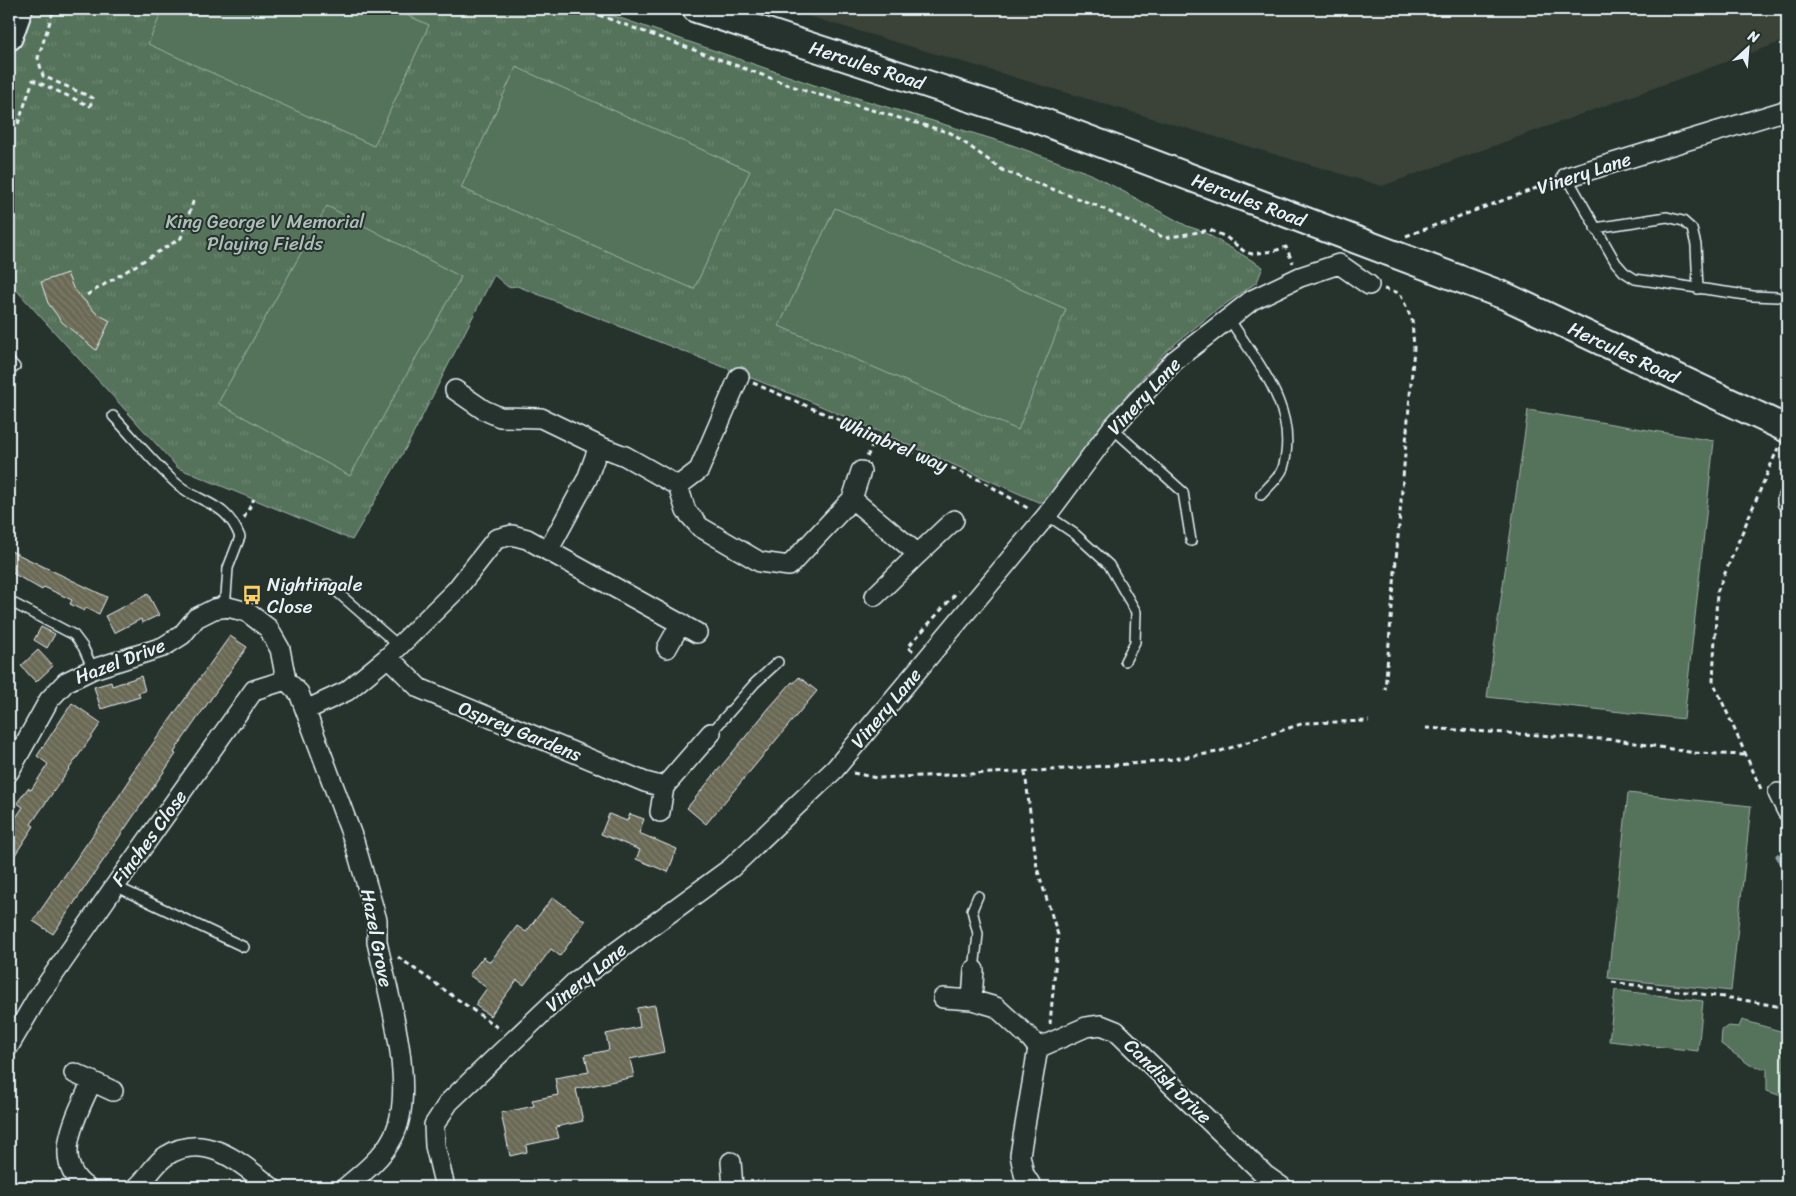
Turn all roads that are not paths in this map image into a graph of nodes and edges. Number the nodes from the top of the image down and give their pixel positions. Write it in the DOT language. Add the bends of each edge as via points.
graph roads {
  1 [pos="18,9"];
  2 [pos="696,9"];
  3 [pos="9,37"];
  4 [pos="1787,110"];
  5 [pos="1567,177"];
  6 [pos="1595,228"];
  7 [pos="1369,285"];
  8 [pos="1698,289"];
  9 [pos="1776,297"];
  10 [pos="1228,317"];
  11 [pos="739,377"];
  12 [pos="455,390"];
  13 [pos="113,416"];
  14 [pos="1112,428"];
  15 [pos="1784,436"];
  16 [pos="599,446"];
  17 [pos="861,471"];
  18 [pos="678,486"];
  19 [pos="1261,495"];
  20 [pos="852,499"];
  21 [pos="1046,517"];
  22 [pos="954,520"];
  23 [pos="1191,541"];
  24 [pos="548,551"];
  25 [pos="918,554"];
  26 [pos="328,584"];
  27 [pos="875,596"];
  28 [pos="9,601"];
  29 [pos="214,609"];
  30 [pos="681,624"];
  31 [pos="698,632"];
  32 [pos="667,648"];
  33 [pos="393,651"];
  34 [pos="1125,660"];
  35 [pos="778,662"];
  36 [pos="93,668"];
  37 [pos="286,680"];
  38 [pos="306,710"];
  39 [pos="710,733"];
  40 [pos="9,772"];
  41 [pos="664,787"];
  42 [pos="1778,793"];
  43 [pos="1787,811"];
  44 [pos="660,812"];
  45 [pos="115,886"];
  46 [pos="978,896"];
  47 [pos="244,947"];
  48 [pos="974,970"];
  49 [pos="943,998"];
  50 [pos="972,1000"];
  51 [pos="9,1046"];
  52 [pos="1043,1046"];
  53 [pos="74,1073"];
  54 [pos="92,1081"];
  55 [pos="113,1091"];
  56 [pos="731,1162"];
  57 [pos="86,1187"];
  58 [pos="137,1187"];
  59 [pos="272,1187"];
  60 [pos="346,1187"];
  61 [pos="445,1187"];
  62 [pos="733,1187"];
  63 [pos="1032,1187"];
  64 [pos="1282,1187"];
  1 -- 3 [label="street"];
  2 -- 15 [label="street, Hercules Road" via="1041,122 1496,293"];
  4 -- 5 [label="street, Vinery Lane"];
  5 -- 6 [label="lane"];
  6 -- 8 [label="lane" via="1616,263 1635,279"];
  6 -- 8 [label="lane" via="1667,216 1682,221 1692,229 1696,245"];
  7 -- 10 [label="street, Vinery Lane" via="1339,264 1300,277 1252,300"];
  8 -- 9 [label="lane"];
  10 -- 14 [label="street, Vinery Lane" via="1174,361"];
  10 -- 19 [label="lane" via="1280,398 1288,432 1283,470"];
  11 -- 18 [label="street" via="699,470"];
  12 -- 16 [label="street" via="500,417 541,418"];
  13 -- 29 [label="lane" via="178,484 228,514 237,530 240,537 228,568 226,596"];
  14 -- 21 [label="street, Vinery Lane"];
  14 -- 23 [label="lane" via="1183,492"];
  16 -- 18 [label="street" via="625,456"];
  16 -- 24 [label="street" via="587,479"];
  17 -- 20 [label="street"];
  18 -- 20 [label="street" via="686,511 700,527 760,562 789,566"];
  20 -- 25 [label="street"];
  21 -- 34 [label="lane" via="1076,534 1109,565 1136,612 1135,642"];
  21 -- 61 [label="street, Vinery Lane" via="835,769 731,868 574,982 449,1102 434,1125 435,1146"];
  22 -- 25 [label="street"];
  24 -- 30 [label="street"];
  24 -- 33 [label="street" via="512,535 496,539 456,590"];
  25 -- 27 [label="street"];
  26 -- 33 [label="lane"];
  28 -- 36 [label="lane" via="74,634"];
  29 -- 36 [label="street, Hazel Drive" via="196,618 182,635 163,647"];
  29 -- 37 [label="street" via="228,607 247,612 268,628 280,650"];
  30 -- 31 [label="street"];
  30 -- 32 [label="street"];
  33 -- 38 [label="street" via="347,691"];
  33 -- 41 [label="street, Osprey Gardens" via="420,688 645,782"];
  35 -- 39 [label="lane"];
  36 -- 40 [label="street, Hazel Drive" via="66,682 49,700"];
  37 -- 38 [label="street" via="299,692"];
  37 -- 45 [label="street, Finches Close" via="254,690"];
  38 -- 60 [label="street, Hazel Grove" via="354,841 377,920 377,942 404,1074 403,1114 393,1138 367,1170"];
  39 -- 41 [label="street"];
  41 -- 44 [label="street"];
  42 -- 43 [label="street"];
  45 -- 47 [label="lane"];
  45 -- 51 [label="street, Finches Close" via="36,1000"];
  46 -- 48 [label="lane" via="972,910 978,934"];
  48 -- 50 [label="street"];
  49 -- 50 [label="street"];
  50 -- 52 [label="street" via="996,1007"];
  52 -- 63 [label="street" via="1020,1155 1024,1174"];
  52 -- 64 [label="street, Candish Drive" via="1086,1027 1101,1025 1116,1031 1265,1175"];
  53 -- 54 [label="street"];
  54 -- 55 [label="street"];
  54 -- 57 [label="street" via="67,1142 68,1162"];
  56 -- 62 [label="street"];
  58 -- 59 [label="street" via="165,1156 181,1149 198,1147 216,1149 234,1158"];
}
